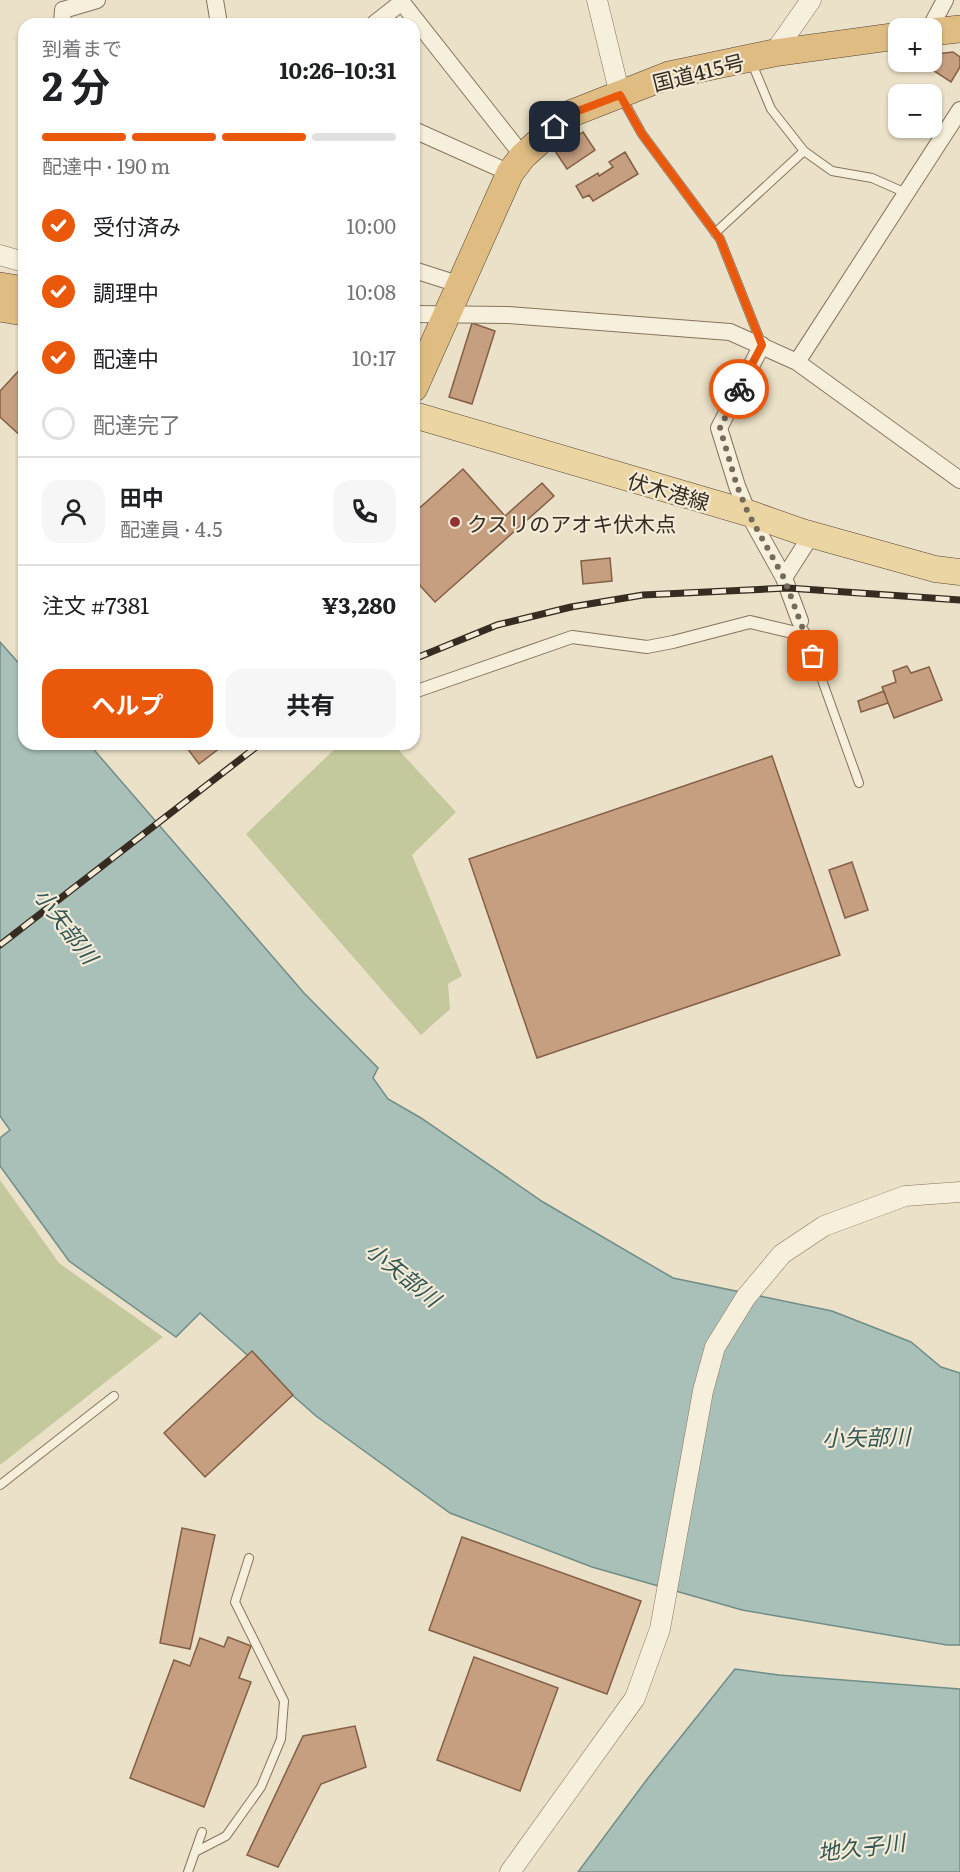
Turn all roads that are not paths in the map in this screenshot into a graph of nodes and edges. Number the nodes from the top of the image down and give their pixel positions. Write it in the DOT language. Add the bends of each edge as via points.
graph roads {
  1 [pos="97,0"];
  2 [pos="215,0"];
  3 [pos="597,0"];
  4 [pos="811,0"];
  5 [pos="945,0"];
  6 [pos="401,1"];
  7 [pos="62,18"];
  8 [pos="218,18"];
  9 [pos="381,18"];
  10 [pos="413,18"];
  11 [pos="937,18"];
  12 [pos="420,28"];
  13 [pos="960,29"];
  14 [pos="942,30"];
  15 [pos="888,37"];
  16 [pos="762,55"];
  17 [pos="620,95"];
  18 [pos="960,110"];
  19 [pos="420,132"];
  20 [pos="804,151"];
  21 [pos="517,164"];
  22 [pos="906,193"];
  23 [pos="715,233"];
  24 [pos="0,255"];
  25 [pos="18,260"];
  26 [pos="420,272"];
  27 [pos="461,285"];
  28 [pos="0,286"];
  29 [pos="18,289"];
  30 [pos="0,308"];
  31 [pos="18,311"];
  32 [pos="420,314"];
  33 [pos="447,315"];
  34 [pos="762,345"];
  35 [pos="797,362"];
  36 [pos="420,375"];
  37 [pos="420,417"];
  38 [pos="960,480"];
  39 [pos="748,513"];
  40 [pos="812,534"];
  41 [pos="960,572"];
  42 [pos="784,578"];
  43 [pos="803,628"];
  44 [pos="420,690"];
  45 [pos="859,783"];
  46 [pos="960,1192"];
  47 [pos="114,1396"];
  48 [pos="0,1485"];
  49 [pos="249,1558"];
  50 [pos="202,1832"];
  51 [pos="195,1852"];
  52 [pos="188,1872"];
  53 [pos="510,1872"];
  1 -- 7 [label="street" via="63,10"];
  2 -- 8 [label="street"];
  3 -- 17 [label="street"];
  4 -- 16 [label="street"];
  5 -- 11 [label="street"];
  6 -- 9 [label="street"];
  6 -- 10 [label="street"];
  12 -- 21 [label="street"];
  13 -- 14 [label="highway"];
  15 -- 16 [label="highway, 国道415号"];
  16 -- 17 [label="highway, 国道415号" via="669,75"];
  16 -- 20 [label="lane" via="771,110"];
  17 -- 21 [label="highway, 国道415号" via="570,114"];
  17 -- 23 [label="lane" via="642,134"];
  18 -- 22 [label="street"];
  19 -- 21 [label="street"];
  20 -- 22 [label="lane" via="832,171 872,178"];
  20 -- 23 [label="lane"];
  21 -- 27 [label="highway, 国道415号"];
  22 -- 35 [label="street"];
  23 -- 34 [label="lane"];
  24 -- 25 [label="street"];
  26 -- 27 [label="street"];
  27 -- 33 [label="highway, 国道415号"];
  28 -- 29 [label="highway"];
  30 -- 31 [label="highway"];
  32 -- 33 [label="street"];
  33 -- 34 [label="street" via="508,315 730,332"];
  33 -- 36 [label="highway, 国道415号"];
  34 -- 35 [label="street"];
  34 -- 39 [label="street" via="720,428"];
  35 -- 38 [label="street"];
  37 -- 39 [label="main road, 伏木港線"];
  39 -- 40 [label="main road, 伏木港線"];
  39 -- 42 [label="street"];
  40 -- 41 [label="main road, 伏木港線"];
  40 -- 42 [label="street"];
  42 -- 43 [label="street"];
  43 -- 44 [label="street" via="750,622 646,647 572,637"];
  43 -- 45 [label="lane"];
  46 -- 53 [label="street" via="905,1196 824,1226 782,1254 746,1297 715,1347 703,1391 660,1629 635,1698"];
  47 -- 48 [label="lane"];
  49 -- 51 [label="lane" via="235,1602 284,1701 281,1739 261,1787 226,1836"];
  50 -- 51 [label="lane"];
  51 -- 52 [label="lane"];
}
